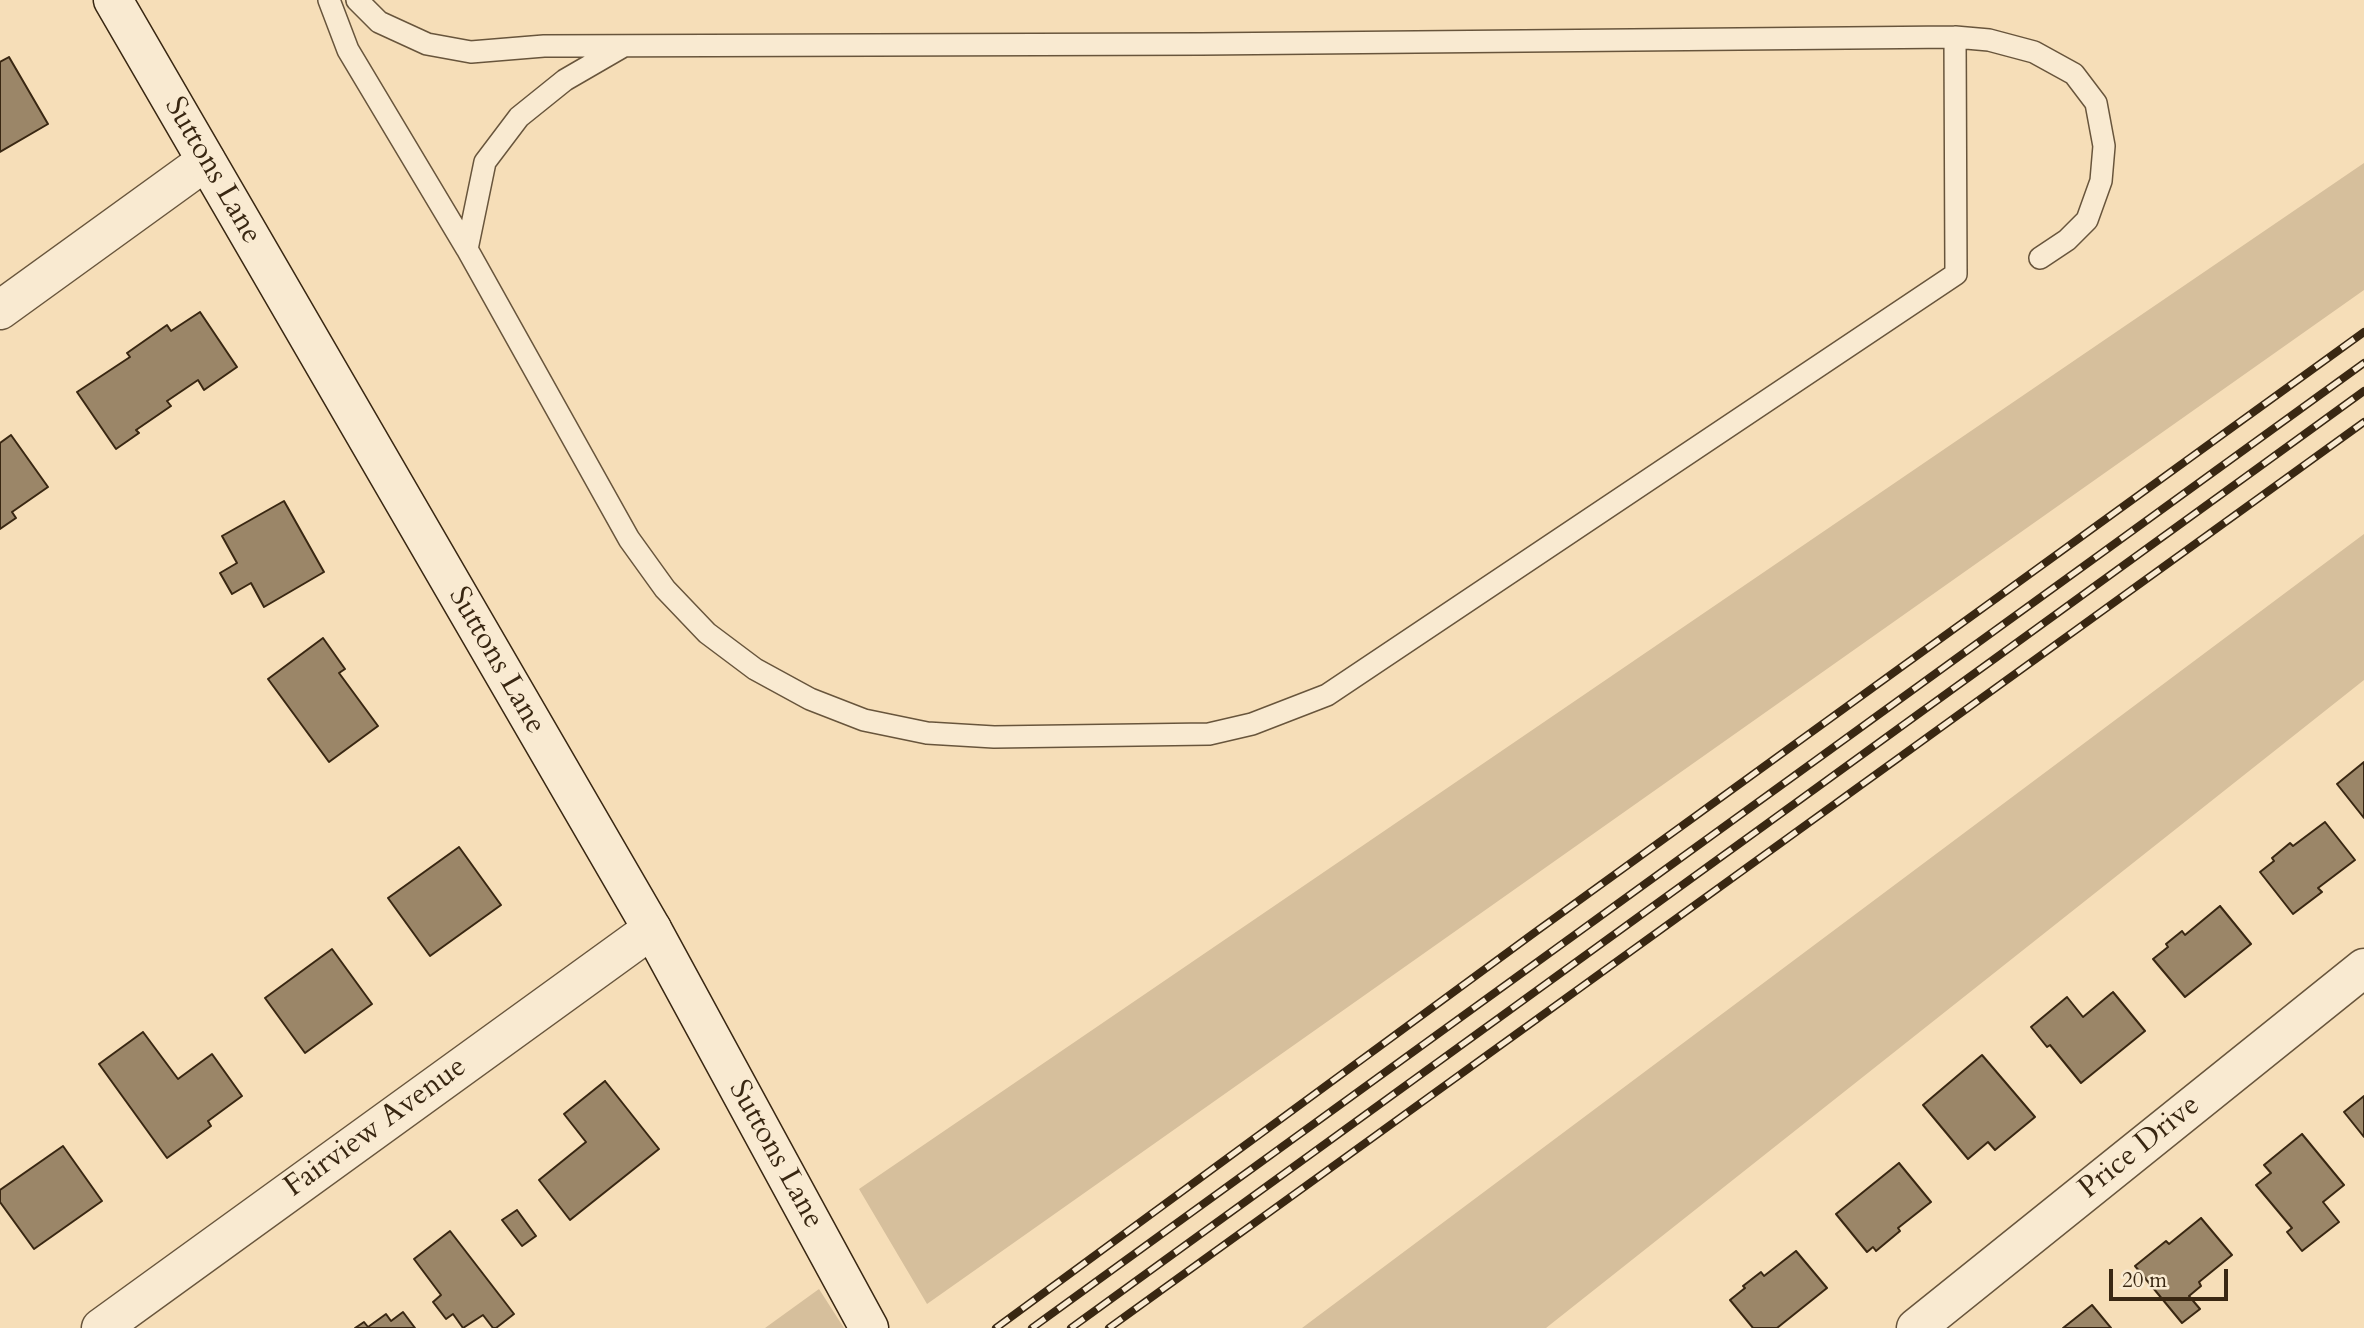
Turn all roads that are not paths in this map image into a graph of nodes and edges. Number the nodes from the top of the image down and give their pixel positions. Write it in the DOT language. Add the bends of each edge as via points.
graph roads {
  1 [pos="113,0"];
  2 [pos="329,0"];
  3 [pos="356,0"];
  4 [pos="1955,37"];
  5 [pos="622,46"];
  6 [pos="206,162"];
  7 [pos="467,249"];
  8 [pos="2040,258"];
  9 [pos="0,310"];
  10 [pos="652,929"];
  11 [pos="2364,968"];
  12 [pos="101,1328"];
  13 [pos="869,1328"];
  14 [pos="1916,1328"];
  1 -- 6 [label="street, Suttons Lane"];
  2 -- 7 [label="lane" via="348,50"];
  3 -- 5 [label="lane" via="379,22 427,44 471,52"];
  4 -- 5 [label="lane"];
  4 -- 7 [label="lane" via="1956,274 1327,695 1252,724 1209,734 994,737 927,733 864,720 810,699 755,669 707,633 629,539"];
  4 -- 8 [label="lane" via="2034,52 2074,74 2096,103 2104,146 2101,181 2087,220"];
  5 -- 7 [label="lane" via="565,80 519,117 485,162"];
  6 -- 9 [label="street"];
  6 -- 10 [label="street, Suttons Lane"];
  10 -- 12 [label="street, Fairview Avenue"];
  10 -- 13 [label="street, Suttons Lane"];
  11 -- 14 [label="street, Price Drive"];
}
